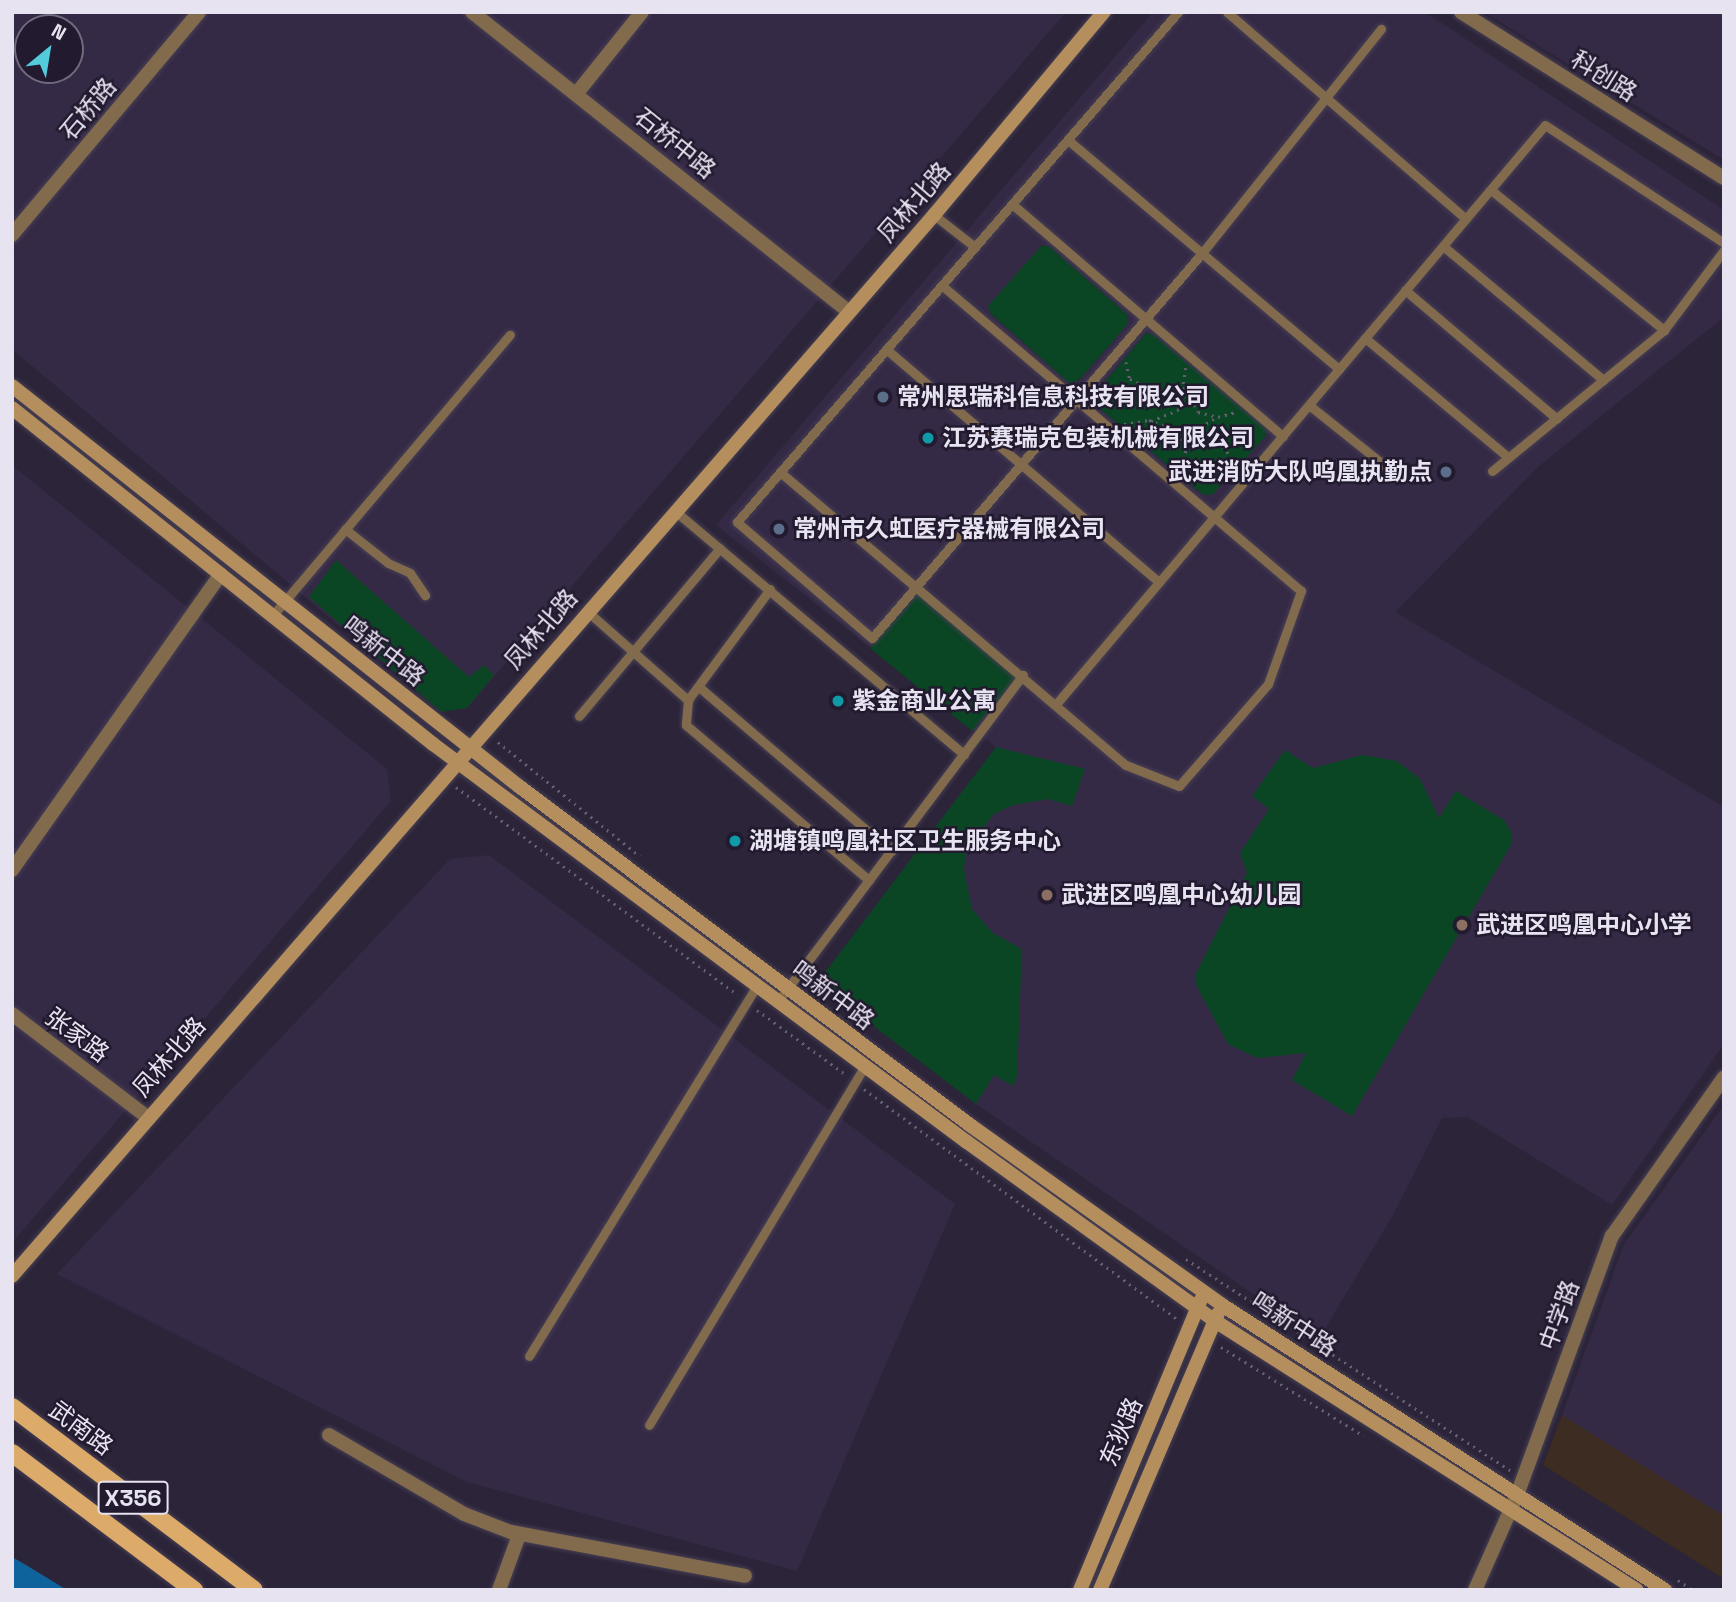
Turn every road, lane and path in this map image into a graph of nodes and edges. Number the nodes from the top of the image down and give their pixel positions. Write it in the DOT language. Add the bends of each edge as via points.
graph roads {
  1 [pos="199,12"];
  2 [pos="472,12"];
  3 [pos="642,12"];
  4 [pos="1104,12"];
  5 [pos="1178,12"];
  6 [pos="1227,12"];
  7 [pos="1461,12"];
  8 [pos="1381,29"];
  9 [pos="577,93"];
  10 [pos="1327,99"];
  11 [pos="1068,140"];
  12 [pos="1724,177"];
  13 [pos="1490,190"];
  14 [pos="1012,204"];
  15 [pos="934,215"];
  16 [pos="1466,219"];
  17 [pos="12,235"];
  18 [pos="1724,243"];
  19 [pos="1443,246"];
  20 [pos="975,247"];
  21 [pos="1724,250"];
  22 [pos="1202,253"];
  23 [pos="942,285"];
  24 [pos="1405,290"];
  25 [pos="849,312"];
  26 [pos="1146,319"];
  27 [pos="1664,330"];
  28 [pos="510,335"];
  29 [pos="1365,338"];
  30 [pos="886,349"];
  31 [pos="1119,350"];
  32 [pos="1187,354"];
  33 [pos="1339,369"];
  34 [pos="1603,380"];
  35 [pos="12,386"];
  36 [pos="1187,397"];
  37 [pos="1077,399"];
  38 [pos="1309,405"];
  39 [pos="1249,407"];
  40 [pos="12,408"];
  41 [pos="1179,409"];
  42 [pos="1218,417"];
  43 [pos="1557,419"];
  44 [pos="1150,421"];
  45 [pos="1200,427"];
  46 [pos="1111,428"];
  47 [pos="1283,436"];
  48 [pos="1185,448"];
  49 [pos="1508,457"];
  50 [pos="1021,464"];
  51 [pos="1492,471"];
  52 [pos="780,472"];
  53 [pos="1395,474"];
  54 [pos="1249,476"];
  55 [pos="1172,481"];
  56 [pos="675,511"];
  57 [pos="1214,517"];
  58 [pos="345,529"];
  59 [pos="720,548"];
  60 [pos="221,573"];
  61 [pos="1159,582"];
  62 [pos="917,586"];
  63 [pos="769,589"];
  64 [pos="425,595"];
  65 [pos="284,601"];
  66 [pos="587,611"];
  67 [pos="273,615"];
  68 [pos="633,652"];
  69 [pos="1023,675"];
  70 [pos="699,687"];
  71 [pos="688,701"];
  72 [pos="1057,703"];
  73 [pos="579,716"];
  74 [pos="483,730"];
  75 [pos="468,747"];
  76 [pos="964,754"];
  77 [pos="456,761"];
  78 [pos="891,851"];
  79 [pos="641,857"];
  80 [pos="12,870"];
  81 [pos="869,880"];
  82 [pos="757,985"];
  83 [pos="783,995"];
  84 [pos="12,1014"];
  85 [pos="865,1065"];
  86 [pos="1724,1077"];
  87 [pos="147,1117"];
  88 [pos="1177,1253"];
  89 [pos="12,1276"];
  90 [pos="1205,1292"];
  91 [pos="1222,1305"];
  92 [pos="1198,1308"];
  93 [pos="1215,1321"];
  94 [pos="529,1356"];
  95 [pos="12,1407"];
  96 [pos="649,1425"];
  97 [pos="330,1435"];
  98 [pos="12,1453"];
  99 [pos="1523,1479"];
  100 [pos="1514,1502"];
  101 [pos="520,1535"];
  102 [pos="1670,1575"];
  103 [pos="745,1576"];
  104 [pos="194,1590"];
  105 [pos="254,1590"];
  106 [pos="499,1590"];
  107 [pos="1080,1590"];
  108 [pos="1100,1590"];
  109 [pos="1475,1590"];
  110 [pos="1637,1590"];
  111 [pos="1665,1590"];
  112 [pos="1693,1590"];
  1 -- 17 [label="street, 石桥路"];
  2 -- 9 [label="street, 石桥中路"];
  3 -- 9 [label="street"];
  4 -- 15 [label="main road, 凤林北路"];
  5 -- 11 [label="lane"];
  6 -- 10 [label="lane"];
  7 -- 12 [label="street, 科创路"];
  8 -- 10 [label="lane"];
  9 -- 25 [label="street, 石桥中路"];
  10 -- 16 [label="lane"];
  10 -- 22 [label="lane"];
  11 -- 14 [label="lane"];
  11 -- 22 [label="lane"];
  13 -- 16 [label="lane"];
  13 -- 18 [label="lane" via="1545,125"];
  13 -- 27 [label="lane"];
  14 -- 20 [label="lane"];
  14 -- 26 [label="lane"];
  15 -- 20 [label="lane"];
  15 -- 25 [label="main road, 凤林北路"];
  16 -- 19 [label="lane"];
  19 -- 24 [label="lane"];
  19 -- 34 [label="lane"];
  20 -- 23 [label="lane"];
  21 -- 27 [label="lane"];
  22 -- 26 [label="lane"];
  22 -- 33 [label="lane"];
  23 -- 30 [label="lane"];
  23 -- 37 [label="lane"];
  24 -- 29 [label="lane"];
  24 -- 43 [label="lane"];
  25 -- 56 [label="main road, 凤林北路"];
  26 -- 31 [label="lane"];
  26 -- 32 [label="lane"];
  27 -- 34 [label="lane"];
  28 -- 58 [label="lane"];
  29 -- 33 [label="lane"];
  29 -- 49 [label="lane"];
  30 -- 50 [label="lane"];
  30 -- 52 [label="lane"];
  31 -- 37 [label="lane"];
  31 -- 41 [label="path" via="1130,379 1171,397"];
  32 -- 36 [label="path" via="1183,387"];
  32 -- 39 [label="lane"];
  33 -- 38 [label="lane"];
  34 -- 43 [label="lane"];
  35 -- 65 [label="main road, 鸣新中路"];
  36 -- 41 [label="path"];
  36 -- 42 [label="path" via="1204,417"];
  37 -- 46 [label="lane"];
  37 -- 50 [label="lane"];
  38 -- 47 [label="lane"];
  38 -- 53 [label="lane"];
  39 -- 42 [label="path"];
  39 -- 47 [label="lane"];
  40 -- 60 [label="main road, 鸣新中路"];
  41 -- 44 [label="path"];
  42 -- 45 [label="path"];
  43 -- 49 [label="lane"];
  44 -- 46 [label="path"];
  44 -- 48 [label="path" via="1178,432"];
  45 -- 48 [label="path"];
  45 -- 54 [label="path" via="1206,443 1230,451"];
  46 -- 55 [label="lane"];
  47 -- 54 [label="lane"];
  48 -- 55 [label="path"];
  49 -- 51 [label="lane"];
  50 -- 61 [label="lane"];
  50 -- 62 [label="lane"];
  52 -- 62 [label="lane"];
  52 -- 62 [label="lane" via="737,522 872,638"];
  54 -- 57 [label="lane"];
  55 -- 57 [label="lane"];
  56 -- 59 [label="lane"];
  56 -- 66 [label="main road, 凤林北路"];
  57 -- 61 [label="lane"];
  57 -- 72 [label="lane" via="1301,591 1268,684 1179,786 1126,765"];
  58 -- 64 [label="lane" via="388,563 410,573"];
  58 -- 65 [label="lane"];
  59 -- 63 [label="lane"];
  59 -- 68 [label="lane"];
  60 -- 67 [label="main road, 鸣新中路"];
  60 -- 80 [label="street"];
  61 -- 72 [label="lane"];
  62 -- 69 [label="lane"];
  63 -- 70 [label="lane"];
  63 -- 76 [label="lane"];
  65 -- 67 [label="lane"];
  65 -- 75 [label="main road, 鸣新中路"];
  66 -- 68 [label="lane"];
  66 -- 74 [label="main road, 凤林北路"];
  67 -- 77 [label="main road, 鸣新中路"];
  68 -- 71 [label="lane"];
  68 -- 73 [label="lane"];
  69 -- 72 [label="lane"];
  69 -- 76 [label="lane"];
  70 -- 71 [label="lane"];
  70 -- 78 [label="lane"];
  71 -- 81 [label="lane" via="686,725"];
  74 -- 75 [label="main road, 凤林北路"];
  74 -- 79 [label="path"];
  75 -- 77 [label="main road, 凤林北路"];
  75 -- 83 [label="main road, 鸣新中路"];
  76 -- 78 [label="lane"];
  77 -- 82 [label="main road, 鸣新中路"];
  77 -- 87 [label="main road, 凤林北路"];
  78 -- 81 [label="lane"];
  81 -- 83 [label="lane"];
  82 -- 83 [label="main road, 鸣新中路"];
  82 -- 94 [label="lane"];
  83 -- 85 [label="main road, 鸣新中路"];
  83 -- 90 [label="main road, 鸣新中路"];
  84 -- 87 [label="street, 张家路"];
  85 -- 92 [label="main road, 鸣新中路"];
  85 -- 96 [label="lane"];
  86 -- 99 [label="street, 中学路" via="1612,1236"];
  87 -- 89 [label="main road, 凤林北路"];
  88 -- 99 [label="path"];
  90 -- 91 [label="main road, 鸣新中路"];
  90 -- 92 [label="main road, 东狄路"];
  91 -- 93 [label="main road, 东狄路"];
  91 -- 100 [label="main road, 鸣新中路"];
  92 -- 93 [label="main road, 鸣新中路"];
  92 -- 107 [label="main road, 东狄路"];
  93 -- 100 [label="main road, 鸣新中路"];
  93 -- 108 [label="main road, 东狄路"];
  95 -- 105 [label="main road, 武南路 / X356"];
  97 -- 101 [label="street" via="464,1514"];
  98 -- 104 [label="main road, X356"];
  99 -- 100 [label="street, 中学路"];
  100 -- 109 [label="street, 中学路"];
  100 -- 110 [label="main road, 鸣新中路"];
  100 -- 111 [label="main road, 鸣新中路"];
  101 -- 103 [label="street"];
  101 -- 106 [label="street"];
  102 -- 112 [label="path"];
}
